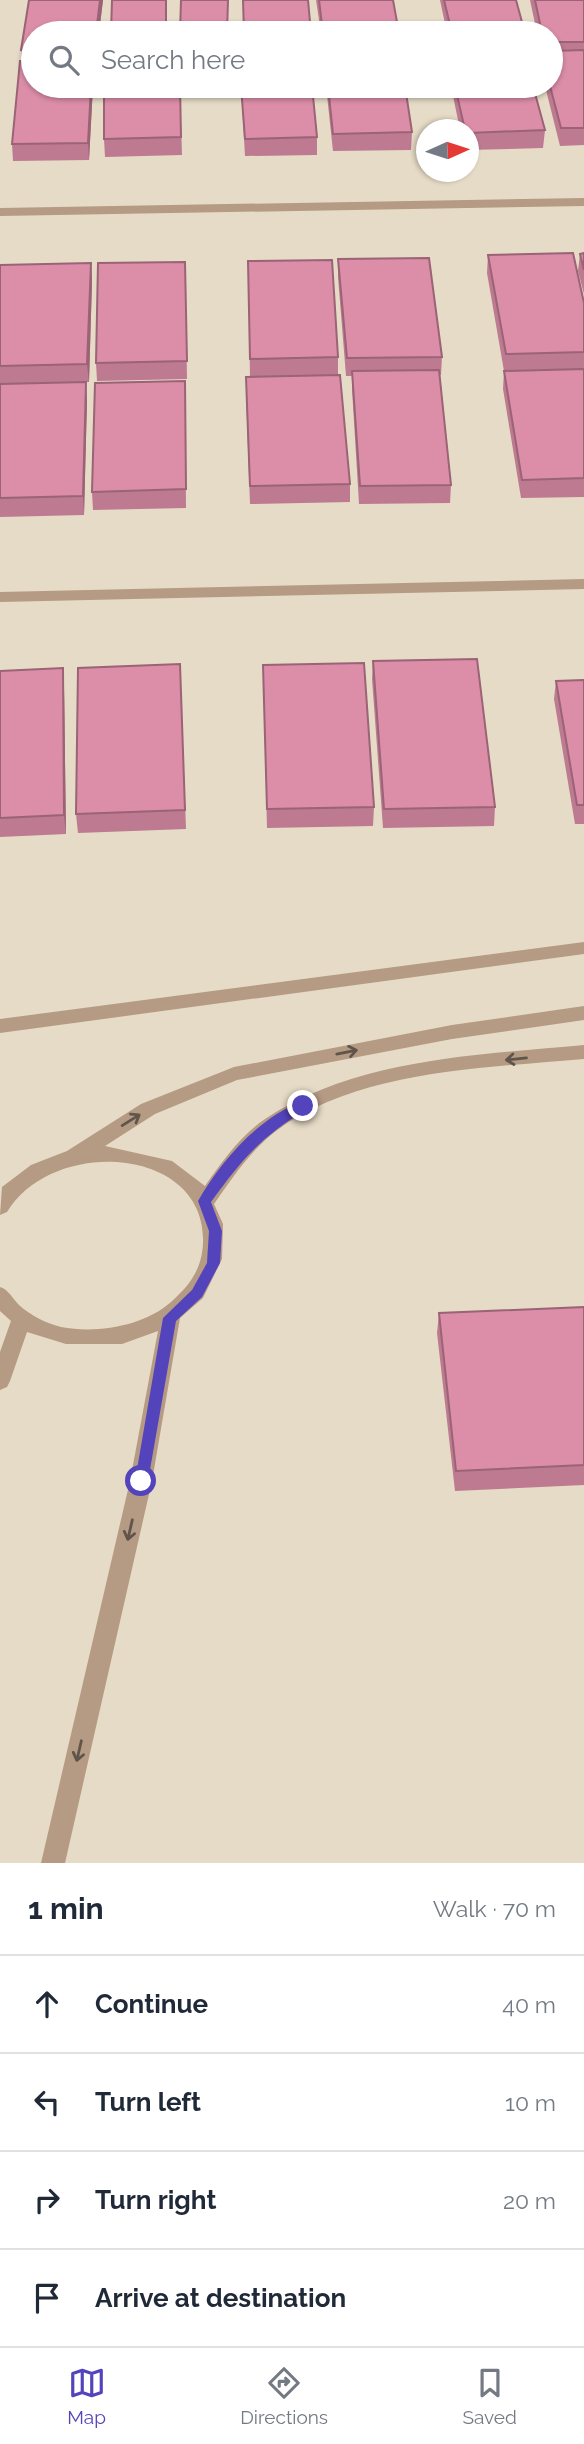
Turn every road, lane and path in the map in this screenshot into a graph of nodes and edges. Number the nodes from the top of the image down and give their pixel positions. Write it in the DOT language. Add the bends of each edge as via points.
graph roads {
  1 [pos="584,202"];
  2 [pos="0,212"];
  3 [pos="584,584"];
  4 [pos="0,597"];
  5 [pos="584,948"];
  6 [pos="584,1013"];
  7 [pos="0,1026"];
  8 [pos="584,1052"];
  9 [pos="74,1156"];
  10 [pos="3,1197"];
  11 [pos="205,1201"];
  12 [pos="1,1299"];
  13 [pos="22,1318"];
  14 [pos="170,1318"];
  15 [pos="0,1381"];
  16 [pos="53,1863"];
  1 -- 2 [label="lane"];
  3 -- 4 [label="lane"];
  5 -- 7 [label="lane"];
  9 -- 6 [label="lane, one-way" via="148,1109 234,1074 452,1032"];
  8 -- 11 [label="lane, one-way" via="484,1062 348,1088 303,1106 270,1126 237,1156"];
  9 -- 10 [label="lane" via="38,1170"];
  9 -- 11 [label="lane" via="112,1153 150,1159 182,1176"];
  11 -- 14 [label="lane" via="216,1231 214,1263 197,1293"];
  12 -- 13 [label="lane"];
  13 -- 14 [label="lane" via="55,1334 93,1340 134,1335"];
  13 -- 15 [label="lane"];
  14 -- 16 [label="lane, one-way" via="141,1481"];
}
